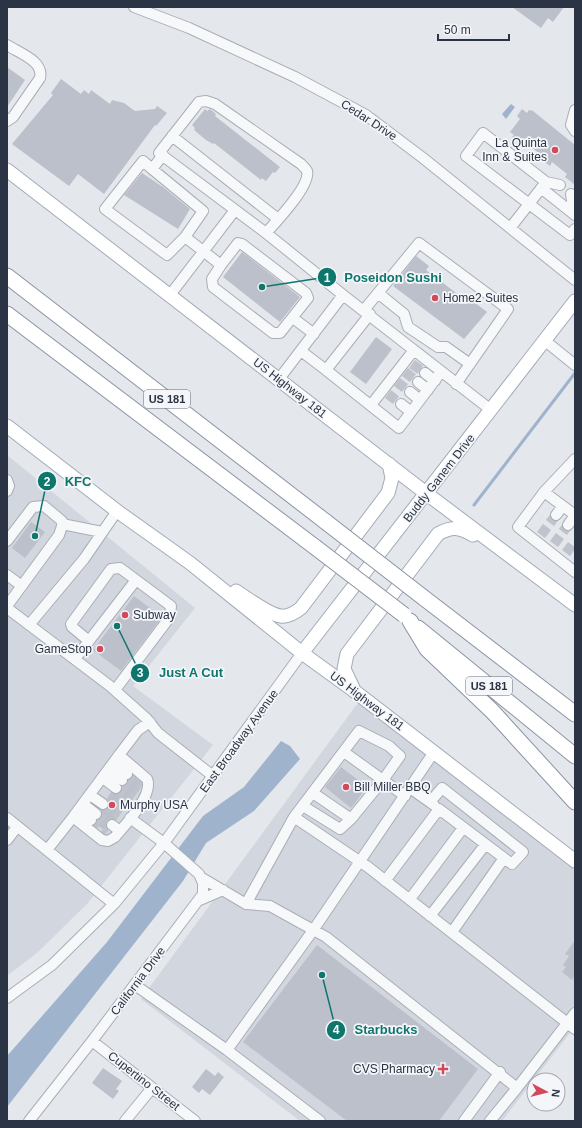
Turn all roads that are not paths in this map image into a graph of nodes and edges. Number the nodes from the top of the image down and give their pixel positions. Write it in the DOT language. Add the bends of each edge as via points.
graph roads {
  1 [pos="134,7"];
  2 [pos="7,45"];
  3 [pos="575,110"];
  4 [pos="7,121"];
  5 [pos="575,131"];
  6 [pos="172,136"];
  7 [pos="163,156"];
  8 [pos="152,169"];
  9 [pos="7,170"];
  10 [pos="544,185"];
  11 [pos="560,185"];
  12 [pos="571,194"];
  13 [pos="529,204"];
  14 [pos="235,210"];
  15 [pos="574,214"];
  16 [pos="278,219"];
  17 [pos="511,227"];
  18 [pos="575,229"];
  19 [pos="266,233"];
  20 [pos="185,237"];
  21 [pos="203,251"];
  22 [pos="221,265"];
  23 [pos="7,276"];
  24 [pos="575,280"];
  25 [pos="378,293"];
  26 [pos="170,295"];
  27 [pos="343,295"];
  28 [pos="575,301"];
  29 [pos="367,312"];
  30 [pos="7,314"];
  31 [pos="293,318"];
  32 [pos="314,334"];
  33 [pos="544,340"];
  34 [pos="414,350"];
  35 [pos="301,351"];
  36 [pos="470,364"];
  37 [pos="575,365"];
  38 [pos="326,370"];
  39 [pos="441,372"];
  40 [pos="425,374"];
  41 [pos="279,380"];
  42 [pos="435,381"];
  43 [pos="418,382"];
  44 [pos="456,384"];
  45 [pos="428,390"];
  46 [pos="410,392"];
  47 [pos="420,400"];
  48 [pos="401,404"];
  49 [pos="371,405"];
  50 [pos="491,410"];
  51 [pos="411,412"];
  52 [pos="7,426"];
  53 [pos="575,459"];
  54 [pos="389,464"];
  55 [pos="7,480"];
  56 [pos="7,491"];
  57 [pos="544,492"];
  58 [pos="427,494"];
  59 [pos="563,506"];
  60 [pos="117,511"];
  61 [pos="556,515"];
  62 [pos="62,524"];
  63 [pos="568,524"];
  64 [pos="102,532"];
  65 [pos="7,541"];
  66 [pos="517,562"];
  67 [pos="190,563"];
  68 [pos="574,570"];
  69 [pos="7,575"];
  70 [pos="136,580"];
  71 [pos="22,586"];
  72 [pos="575,605"];
  73 [pos="7,607"];
  74 [pos="407,618"];
  75 [pos="29,625"];
  76 [pos="89,641"];
  77 [pos="302,653"];
  78 [pos="75,659"];
  79 [pos="115,690"];
  80 [pos="353,690"];
  81 [pos="575,714"];
  82 [pos="150,722"];
  83 [pos="344,752"];
  84 [pos="434,752"];
  85 [pos="575,756"];
  86 [pos="111,767"];
  87 [pos="213,776"];
  88 [pos="383,780"];
  89 [pos="407,792"];
  90 [pos="313,793"];
  91 [pos="90,795"];
  92 [pos="430,802"];
  93 [pos="575,802"];
  94 [pos="103,804"];
  95 [pos="303,806"];
  96 [pos="439,809"];
  97 [pos="78,810"];
  98 [pos="94,817"];
  99 [pos="7,818"];
  100 [pos="125,818"];
  101 [pos="294,818"];
  102 [pos="351,819"];
  103 [pos="17,827"];
  104 [pos="463,828"];
  105 [pos="7,840"];
  106 [pos="164,843"];
  107 [pos="485,845"];
  108 [pos="47,850"];
  109 [pos="504,858"];
  110 [pos="575,861"];
  111 [pos="360,862"];
  112 [pos="202,878"];
  113 [pos="385,881"];
  114 [pos="223,890"];
  115 [pos="410,899"];
  116 [pos="200,900"];
  117 [pos="114,904"];
  118 [pos="246,904"];
  119 [pos="430,916"];
  120 [pos="314,929"];
  121 [pos="452,932"];
  122 [pos="135,985"];
  123 [pos="7,998"];
  124 [pos="575,1013"];
  125 [pos="571,1026"];
  126 [pos="92,1041"];
  127 [pos="227,1050"];
  128 [pos="500,1072"];
  129 [pos="152,1088"];
  130 [pos="517,1088"];
  131 [pos="29,1121"];
  132 [pos="126,1121"];
  133 [pos="195,1121"];
  134 [pos="320,1121"];
  135 [pos="464,1121"];
  136 [pos="490,1121"];
  1 -- 17 [label="street, Cedar Drive" via="189,28 295,77 366,115"];
  2 -- 4 [label="street" via="37,64 41,73 13,117"];
  3 -- 5 [label="street" via="571,125"];
  6 -- 7 [label="street" via="159,153"];
  6 -- 16 [label="street"];
  6 -- 16 [label="street" via="194,107 199,102 206,101 215,104 301,164 307,176 303,188"];
  7 -- 8 [label="street"];
  7 -- 14 [label="street"];
  8 -- 20 [label="street" via="203,210"];
  8 -- 20 [label="street" via="143,161 106,209 167,255"];
  9 -- 26 [label="main road, US Highway 181"];
  10 -- 11 [label="street"];
  10 -- 13 [label="street"];
  10 -- 13 [label="street" via="484,133 479,138 466,156"];
  10 -- 15 [label="street"];
  12 -- 15 [label="street"];
  13 -- 17 [label="street"];
  13 -- 18 [label="street" via="570,235"];
  14 -- 19 [label="street"];
  14 -- 21 [label="street"];
  16 -- 19 [label="street"];
  17 -- 24 [label="street, Cedar Drive"];
  19 -- 27 [label="street"];
  20 -- 21 [label="street"];
  21 -- 22 [label="street"];
  21 -- 26 [label="street"];
  22 -- 31 [label="street" via="212,280 214,287 273,333 280,333"];
  22 -- 31 [label="street" via="238,243 242,244 306,293 308,298"];
  23 -- 81 [label="highway, US 181, bridge"];
  25 -- 29 [label="street"];
  25 -- 36 [label="street" via="404,314 408,327 438,347 446,347"];
  25 -- 36 [label="street" via="420,243 508,310"];
  26 -- 41 [label="main road, US Highway 181"];
  27 -- 29 [label="street"];
  27 -- 32 [label="street"];
  28 -- 33 [label="main road, Buddy Ganem Drive"];
  29 -- 34 [label="street"];
  29 -- 38 [label="street"];
  30 -- 74 [label="highway, US 181, bridge"];
  31 -- 32 [label="street"];
  32 -- 35 [label="street"];
  33 -- 37 [label="street"];
  33 -- 50 [label="main road, Buddy Ganem Drive"];
  34 -- 39 [label="street"];
  34 -- 49 [label="street" via="410,362"];
  35 -- 38 [label="street"];
  35 -- 41 [label="street"];
  36 -- 44 [label="street"];
  38 -- 49 [label="street"];
  39 -- 42 [label="street"];
  39 -- 44 [label="street"];
  40 -- 42 [label="street"];
  41 -- 54 [label="main road, US Highway 181"];
  42 -- 45 [label="street"];
  43 -- 45 [label="street"];
  44 -- 50 [label="street"];
  45 -- 47 [label="street"];
  46 -- 47 [label="street"];
  47 -- 51 [label="street"];
  48 -- 51 [label="street"];
  49 -- 51 [label="street" via="399,428"];
  50 -- 58 [label="main road, Buddy Ganem Drive"];
  52 -- 60 [label="main road, US Highway 181"];
  53 -- 57 [label="street"];
  54 -- 58 [label="main road, US Highway 181"];
  54 -- 67 [label="main road" via="392,478 388,493 301,608 294,613 281,616 268,610"];
  55 -- 56 [label="street"];
  57 -- 59 [label="street"];
  57 -- 68 [label="street" via="518,527 563,557"];
  58 -- 66 [label="main road, US Highway 181"];
  58 -- 77 [label="main road, Buddy Ganem Drive"];
  59 -- 61 [label="street"];
  59 -- 63 [label="street" via="575,516"];
  60 -- 64 [label="street"];
  60 -- 67 [label="main road, US Highway 181"];
  62 -- 64 [label="street"];
  62 -- 65 [label="street" via="62,521 44,506 33,508"];
  62 -- 71 [label="street" via="60,535"];
  64 -- 75 [label="street" via="84,559"];
  66 -- 72 [label="main road, US Highway 181"];
  66 -- 80 [label="main road" via="461,528 445,530 438,534 347,654 344,669"];
  67 -- 77 [label="main road, US Highway 181"];
  69 -- 71 [label="street"];
  70 -- 76 [label="street"];
  70 -- 76 [label="street" via="120,568 111,569 71,624"];
  70 -- 79 [label="street" via="171,606 172,612"];
  71 -- 73 [label="street"];
  73 -- 75 [label="street"];
  74 -- 85 [label="highway, US 181"];
  74 -- 93 [label="highway" via="427,649 492,711"];
  75 -- 78 [label="street"];
  76 -- 78 [label="street"];
  77 -- 80 [label="main road, US Highway 181"];
  77 -- 87 [label="street, East Broadway Avenue"];
  78 -- 79 [label="street"];
  79 -- 82 [label="street"];
  80 -- 84 [label="main road, US Highway 181"];
  82 -- 86 [label="street" via="138,730"];
  82 -- 87 [label="street" via="158,733"];
  83 -- 88 [label="street"];
  83 -- 88 [label="street" via="359,731 388,746 400,756"];
  83 -- 90 [label="street"];
  84 -- 89 [label="street"];
  84 -- 110 [label="main road, US Highway 181"];
  86 -- 86 [label="street" via="122,781"];
  86 -- 91 [label="street"];
  86 -- 100 [label="street" via="147,779 149,784"];
  87 -- 106 [label="street, East Broadway Avenue"];
  88 -- 89 [label="street"];
  88 -- 102 [label="street"];
  89 -- 92 [label="street"];
  89 -- 111 [label="street"];
  90 -- 95 [label="street"];
  90 -- 102 [label="street"];
  91 -- 94 [label="street"];
  91 -- 97 [label="street"];
  92 -- 96 [label="street"];
  92 -- 109 [label="street" via="442,788 523,852 512,864"];
  95 -- 101 [label="street"];
  95 -- 102 [label="street" via="340,829"];
  96 -- 104 [label="street"];
  96 -- 113 [label="street"];
  97 -- 98 [label="street"];
  97 -- 100 [label="street" via="102,840 108,841"];
  97 -- 108 [label="street"];
  99 -- 103 [label="street"];
  100 -- 106 [label="street"];
  101 -- 111 [label="street"];
  101 -- 118 [label="street"];
  103 -- 105 [label="street"];
  103 -- 108 [label="street"];
  104 -- 107 [label="street"];
  104 -- 115 [label="street"];
  106 -- 112 [label="street"];
  106 -- 117 [label="street, East Broadway Avenue"];
  107 -- 109 [label="street"];
  107 -- 119 [label="street"];
  108 -- 117 [label="street"];
  109 -- 121 [label="street"];
  111 -- 113 [label="street"];
  111 -- 120 [label="street"];
  112 -- 114 [label="street"];
  112 -- 116 [label="street, California Drive" via="204,888"];
  113 -- 115 [label="street"];
  114 -- 116 [label="street"];
  114 -- 118 [label="street"];
  115 -- 119 [label="street"];
  116 -- 122 [label="street, California Drive"];
  117 -- 123 [label="street, East Broadway Avenue" via="52,965"];
  118 -- 120 [label="street" via="270,906"];
  119 -- 121 [label="street"];
  120 -- 127 [label="street"];
  120 -- 128 [label="street"];
  121 -- 125 [label="street"];
  122 -- 126 [label="street, California Drive"];
  122 -- 127 [label="street"];
  124 -- 125 [label="street"];
  125 -- 130 [label="street"];
  126 -- 129 [label="street, Cupertino Street"];
  126 -- 131 [label="street, California Drive"];
  127 -- 134 [label="street"];
  128 -- 130 [label="street"];
  128 -- 135 [label="street"];
  129 -- 132 [label="street"];
  129 -- 133 [label="street, Cupertino Street"];
  130 -- 136 [label="street"];
}
